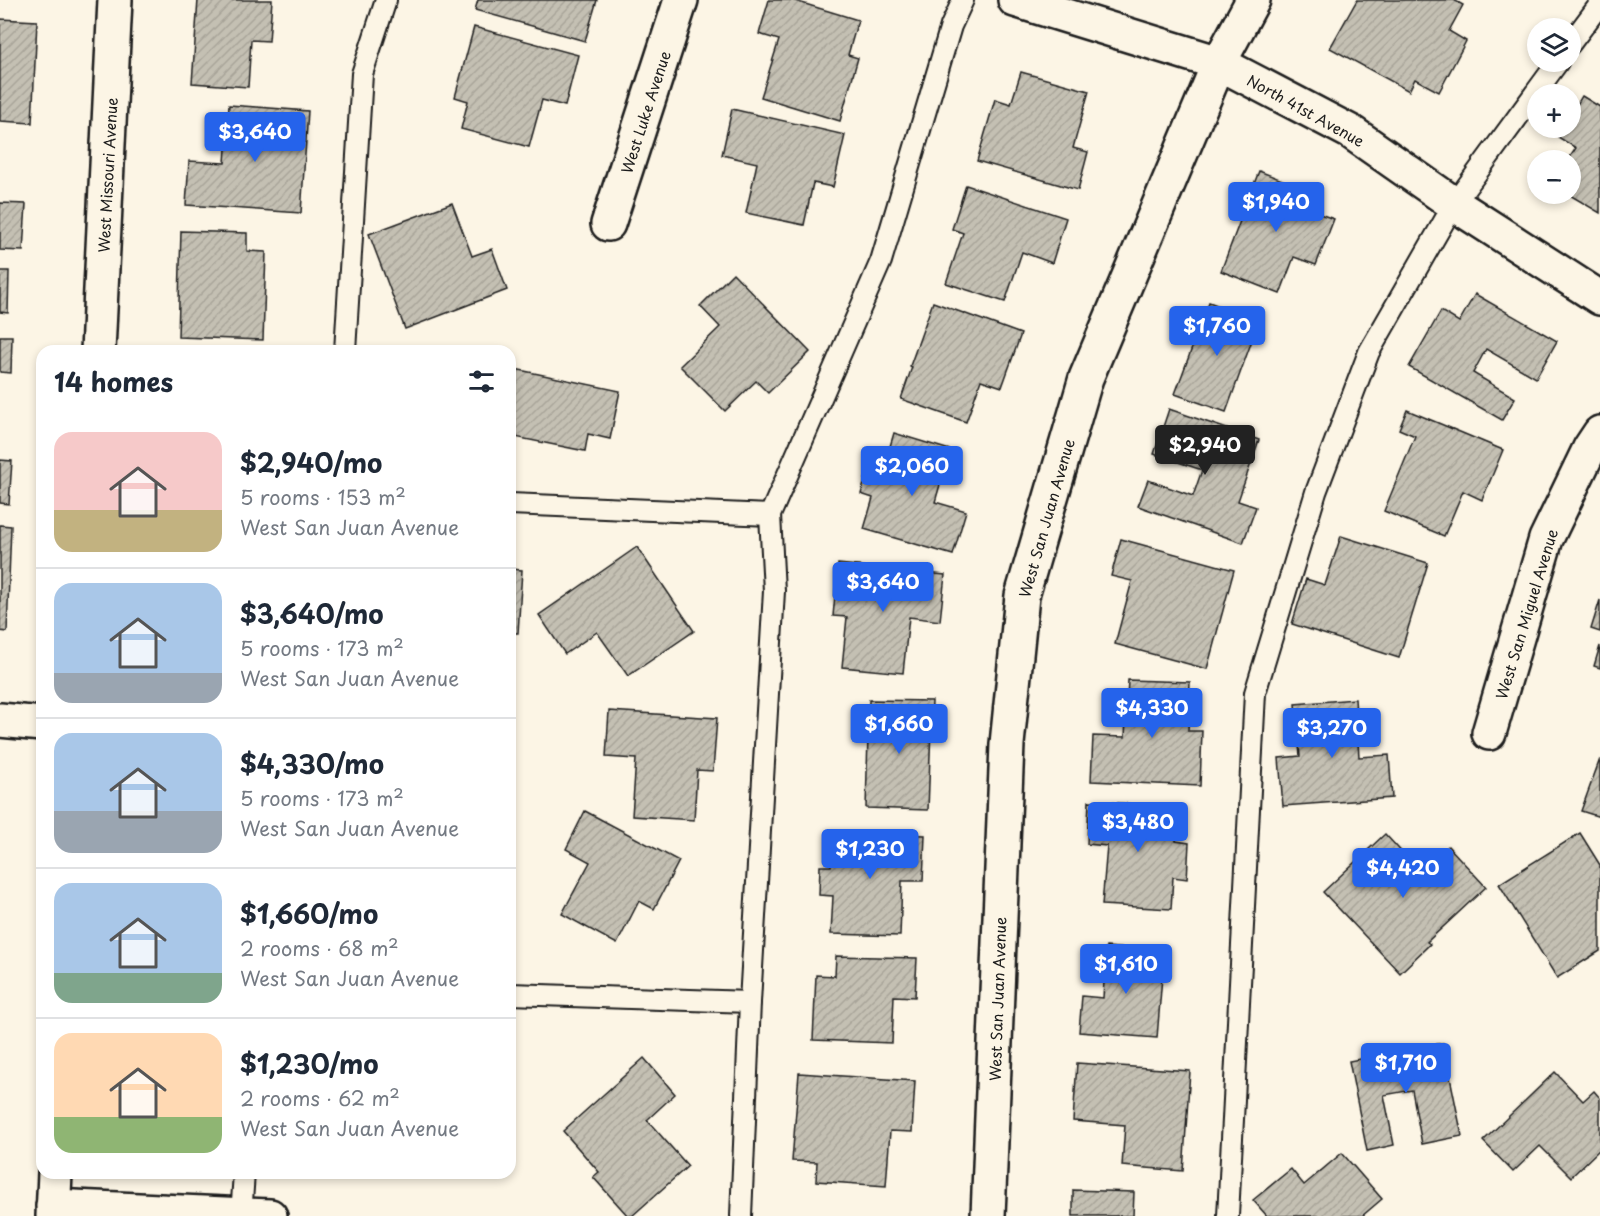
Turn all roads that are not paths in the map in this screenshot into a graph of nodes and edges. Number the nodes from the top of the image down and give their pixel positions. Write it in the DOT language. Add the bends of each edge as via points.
graph roads {
  1 [pos="116,0"];
  2 [pos="386,0"];
  3 [pos="681,0"];
  4 [pos="963,0"];
  5 [pos="1015,0"];
  6 [pos="1253,0"];
  7 [pos="1600,4"];
  8 [pos="1581,30"];
  9 [pos="1219,63"];
  10 [pos="1551,72"];
  11 [pos="1454,204"];
  12 [pos="608,224"];
  13 [pos="1600,298"];
  14 [pos="98,345"];
  15 [pos="345,345"];
  16 [pos="1600,433"];
  17 [pos="516,504"];
  18 [pos="770,515"];
  19 [pos="0,720"];
  20 [pos="36,723"];
  21 [pos="1489,733"];
  22 [pos="516,994"];
  23 [pos="750,1002"];
  24 [pos="55,1179"];
  25 [pos="245,1179"];
  26 [pos="53,1211"];
  27 [pos="251,1216"];
  28 [pos="741,1216"];
  29 [pos="988,1216"];
  30 [pos="1228,1216"];
  1 -- 14 [label="street, West Missouri Avenue"];
  2 -- 15 [label="lane" via="362,74"];
  3 -- 12 [label="street, West Luke Avenue"];
  4 -- 18 [label="lane" via="951,26 881,261"];
  5 -- 9 [label="street, North 41st Avenue"];
  6 -- 9 [label="street, West San Juan Avenue"];
  7 -- 8 [label="lane"];
  9 -- 11 [label="street, North 41st Avenue" via="1351,132"];
  9 -- 29 [label="street, West San Juan Avenue" via="1086,378 1022,596 1008,744"];
  10 -- 11 [label="lane"];
  11 -- 13 [label="street, North 41st Avenue"];
  11 -- 30 [label="lane" via="1369,352 1316,492 1255,693"];
  16 -- 21 [label="street, West San Miguel Avenue" via="1546,539"];
  17 -- 18 [label="lane"];
  18 -- 23 [label="lane" via="774,591"];
  19 -- 20 [label="street"];
  22 -- 23 [label="lane"];
  23 -- 28 [label="lane"];
  24 -- 26 [label="street"];
  25 -- 27 [label="lane"];
  26 -- 27 [label="street"];
}
